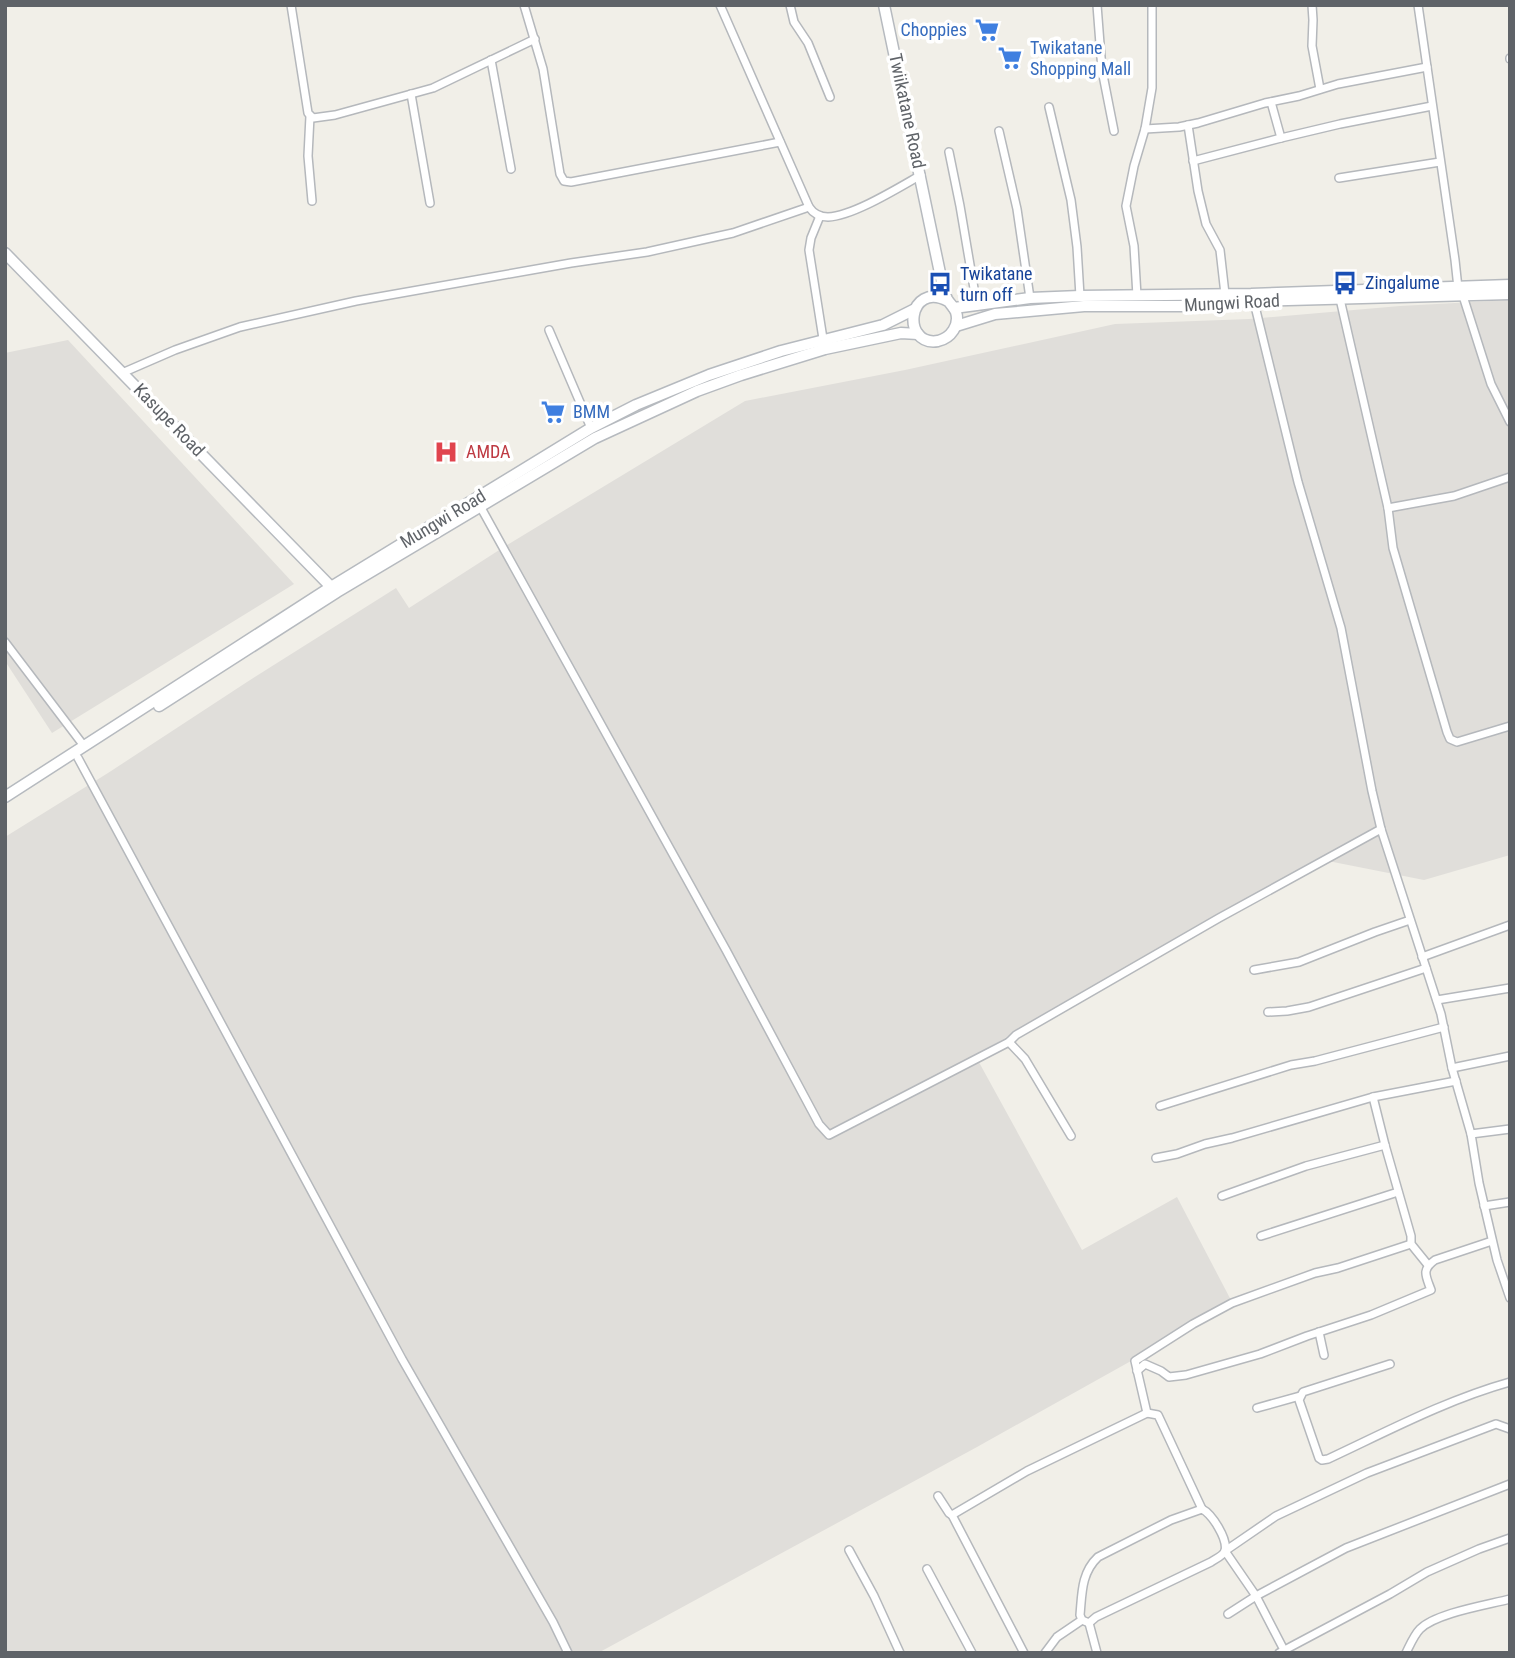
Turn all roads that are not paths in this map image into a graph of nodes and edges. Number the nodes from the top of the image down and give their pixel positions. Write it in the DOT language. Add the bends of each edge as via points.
graph roads {
  1 [pos="291,5"];
  2 [pos="524,5"];
  3 [pos="720,5"];
  4 [pos="790,5"];
  5 [pos="884,5"];
  6 [pos="1097,5"];
  7 [pos="1152,5"];
  8 [pos="1312,5"];
  9 [pos="1418,5"];
  10 [pos="535,39"];
  11 [pos="491,60"];
  12 [pos="1427,67"];
  13 [pos="1320,89"];
  14 [pos="411,94"];
  15 [pos="830,97"];
  16 [pos="1271,102"];
  17 [pos="1432,106"];
  18 [pos="1049,107"];
  19 [pos="310,116"];
  20 [pos="1188,125"];
  21 [pos="1145,129"];
  22 [pos="999,131"];
  23 [pos="1114,131"];
  24 [pos="1281,138"];
  25 [pos="780,142"];
  26 [pos="949,152"];
  27 [pos="1194,161"];
  28 [pos="1440,163"];
  29 [pos="512,169"];
  30 [pos="920,175"];
  31 [pos="1339,178"];
  32 [pos="312,201"];
  33 [pos="430,203"];
  34 [pos="808,207"];
  35 [pos="820,216"];
  36 [pos="5,253"];
  37 [pos="940,273"];
  38 [pos="1510,285"];
  39 [pos="1460,292"];
  40 [pos="1225,294"];
  41 [pos="1510,294"];
  42 [pos="1080,296"];
  43 [pos="1137,296"];
  44 [pos="931,297"];
  45 [pos="1252,297"];
  46 [pos="1030,298"];
  47 [pos="1340,299"];
  48 [pos="951,304"];
  49 [pos="977,306"];
  50 [pos="915,309"];
  51 [pos="956,326"];
  52 [pos="549,330"];
  53 [pos="918,334"];
  54 [pos="824,344"];
  55 [pos="122,373"];
  56 [pos="1510,422"];
  57 [pos="591,428"];
  58 [pos="1510,477"];
  59 [pos="480,506"];
  60 [pos="1388,508"];
  61 [pos="334,590"];
  62 [pos="5,642"];
  63 [pos="1510,726"];
  64 [pos="84,746"];
  65 [pos="78,758"];
  66 [pos="5,797"];
  67 [pos="5,805"];
  68 [pos="1381,829"];
  69 [pos="1410,920"];
  70 [pos="1510,925"];
  71 [pos="1422,957"];
  72 [pos="1426,968"];
  73 [pos="1254,970"];
  74 [pos="1510,988"];
  75 [pos="1437,1000"];
  76 [pos="1268,1012"];
  77 [pos="1444,1027"];
  78 [pos="1009,1042"];
  79 [pos="1510,1056"];
  80 [pos="1452,1068"];
  81 [pos="1456,1081"];
  82 [pos="1373,1097"];
  83 [pos="1160,1105"];
  84 [pos="1510,1129"];
  85 [pos="1471,1134"];
  86 [pos="1071,1136"];
  87 [pos="1385,1145"];
  88 [pos="1156,1158"];
  89 [pos="1398,1192"];
  90 [pos="1222,1196"];
  91 [pos="1510,1202"];
  92 [pos="1484,1206"];
  93 [pos="1261,1236"];
  94 [pos="1492,1241"];
  95 [pos="1411,1244"];
  96 [pos="1428,1265"];
  97 [pos="1506,1278"];
  98 [pos="1510,1298"];
  99 [pos="1319,1332"];
  100 [pos="1324,1355"];
  101 [pos="1390,1364"];
  102 [pos="1137,1371"];
  103 [pos="1510,1382"];
  104 [pos="1300,1396"];
  105 [pos="1257,1408"];
  106 [pos="1146,1413"];
  107 [pos="1510,1429"];
  108 [pos="1510,1484"];
  109 [pos="938,1496"];
  110 [pos="1202,1509"];
  111 [pos="952,1515"];
  112 [pos="1510,1538"];
  113 [pos="849,1550"];
  114 [pos="1225,1551"];
  115 [pos="927,1569"];
  116 [pos="1256,1596"];
  117 [pos="1510,1599"];
  118 [pos="1228,1614"];
  119 [pos="1085,1622"];
  120 [pos="1281,1651"];
  121 [pos="568,1653"];
  122 [pos="900,1653"];
  123 [pos="972,1653"];
  124 [pos="1024,1653"];
  125 [pos="1045,1653"];
  126 [pos="1097,1653"];
  127 [pos="1406,1653"];
  1 -- 19 [label="street"];
  2 -- 10 [label="street"];
  3 -- 25 [label="street"];
  4 -- 15 [label="street"];
  5 -- 30 [label="main road, Twiikatane Road"];
  6 -- 23 [label="street" via="1102,70"];
  7 -- 21 [label="street" via="1152,88"];
  8 -- 13 [label="street" via="1312,46"];
  9 -- 12 [label="street"];
  10 -- 11 [label="street"];
  10 -- 25 [label="street" via="564,181"];
  11 -- 14 [label="street"];
  11 -- 29 [label="street"];
  12 -- 13 [label="street"];
  12 -- 17 [label="street"];
  13 -- 16 [label="street"];
  14 -- 19 [label="street" via="322,118"];
  14 -- 33 [label="street"];
  16 -- 20 [label="street"];
  16 -- 24 [label="street"];
  17 -- 24 [label="street"];
  17 -- 28 [label="street"];
  18 -- 42 [label="street" via="1071,200"];
  19 -- 32 [label="street"];
  20 -- 21 [label="street"];
  20 -- 27 [label="street"];
  21 -- 43 [label="street" via="1126,206 1135,246"];
  22 -- 46 [label="street"];
  24 -- 27 [label="street"];
  25 -- 34 [label="street"];
  26 -- 49 [label="street"];
  27 -- 40 [label="street" via="1206,223 1220,250"];
  28 -- 31 [label="street"];
  28 -- 39 [label="street"];
  30 -- 35 [label="street" via="867,204"];
  30 -- 37 [label="main road, Twiikatane Road"];
  34 -- 35 [label="street"];
  34 -- 55 [label="street" via="701,240 356,301 240,327"];
  35 -- 54 [label="street" via="809,250"];
  36 -- 55 [label="main road, Kasupe Road"];
  37 -- 44 [label="main road"];
  37 -- 48 [label="main road, Twiikatane Road"];
  38 -- 39 [label="main road, Mungwi Road"];
  39 -- 41 [label="main road, Mungwi Road"];
  39 -- 45 [label="main road, Mungwi Road"];
  39 -- 47 [label="main road, Mungwi Road"];
  39 -- 56 [label="street" via="1491,384"];
  40 -- 43 [label="main road, Mungwi Road"];
  40 -- 45 [label="main road, Mungwi Road"];
  42 -- 43 [label="main road, Mungwi Road"];
  42 -- 46 [label="main road, Mungwi Road"];
  44 -- 48 [label="main road"];
  44 -- 50 [label="main road"];
  45 -- 47 [label="main road, Mungwi Road"];
  45 -- 51 [label="main road, Mungwi Road" via="1189,306 1030,310"];
  45 -- 68 [label="street" via="1298,482 1341,628"];
  46 -- 49 [label="main road, Mungwi Road"];
  47 -- 60 [label="street"];
  48 -- 49 [label="main road, Mungwi Road"];
  48 -- 51 [label="main road"];
  50 -- 53 [label="main road" via="913,322"];
  50 -- 54 [label="main road, Mungwi Road"];
  51 -- 53 [label="main road" via="939,341"];
  52 -- 57 [label="street"];
  53 -- 54 [label="main road, Mungwi Road"];
  54 -- 57 [label="main road, Mungwi Road" via="780,351 709,376"];
  54 -- 59 [label="main road, Mungwi Road" via="656,410 595,439"];
  55 -- 61 [label="main road, Kasupe Road"];
  57 -- 61 [label="main road, Mungwi Road"];
  58 -- 60 [label="street" via="1454,496"];
  59 -- 61 [label="main road, Mungwi Road"];
  59 -- 78 [label="street" via="825,1131 829,1135"];
  60 -- 63 [label="street" via="1392,548 1450,739 1457,742"];
  61 -- 64 [label="main road, Mungwi Road"];
  61 -- 65 [label="main road, Mungwi Road"];
  62 -- 64 [label="street"];
  64 -- 66 [label="main road, Mungwi Road"];
  65 -- 67 [label="main road, Mungwi Road"];
  65 -- 121 [label="street" via="402,1359"];
  68 -- 69 [label="street"];
  68 -- 78 [label="street"];
  69 -- 71 [label="street"];
  69 -- 73 [label="street" via="1299,962"];
  70 -- 71 [label="street"];
  71 -- 72 [label="street"];
  72 -- 75 [label="street"];
  72 -- 76 [label="street" via="1309,1007"];
  74 -- 75 [label="street"];
  75 -- 77 [label="street"];
  77 -- 80 [label="street"];
  77 -- 83 [label="street" via="1292,1065"];
  78 -- 86 [label="street" via="1026,1059"];
  79 -- 80 [label="street"];
  80 -- 81 [label="street"];
  81 -- 82 [label="street"];
  81 -- 85 [label="street"];
  82 -- 87 [label="street"];
  82 -- 88 [label="street"];
  84 -- 85 [label="street"];
  85 -- 92 [label="street"];
  87 -- 89 [label="street"];
  87 -- 90 [label="street" via="1306,1166"];
  89 -- 93 [label="street"];
  89 -- 95 [label="street"];
  91 -- 92 [label="street"];
  92 -- 94 [label="street"];
  94 -- 96 [label="street"];
  94 -- 97 [label="street"];
  95 -- 96 [label="street"];
  95 -- 102 [label="street" via="1232,1303 1135,1361"];
  96 -- 99 [label="street" via="1425,1274 1431,1290"];
  97 -- 98 [label="street"];
  99 -- 100 [label="street"];
  99 -- 102 [label="street" via="1186,1375 1169,1377 1145,1364"];
  101 -- 104 [label="street"];
  102 -- 106 [label="street"];
  103 -- 104 [label="street" via="1416,1417 1322,1460"];
  104 -- 105 [label="street"];
  106 -- 110 [label="street" via="1158,1415"];
  106 -- 111 [label="street" via="1027,1471"];
  107 -- 114 [label="street" via="1496,1424 1367,1473 1276,1516"];
  108 -- 116 [label="street" via="1346,1548"];
  109 -- 111 [label="street"];
  110 -- 114 [label="street" via="1217,1526"];
  110 -- 119 [label="street" via="1098,1557 1085,1575 1080,1615"];
  111 -- 124 [label="street"];
  112 -- 120 [label="street" via="1427,1572"];
  113 -- 122 [label="street"];
  114 -- 116 [label="street"];
  114 -- 119 [label="street"];
  115 -- 123 [label="street"];
  116 -- 118 [label="street"];
  116 -- 120 [label="street"];
  117 -- 127 [label="street" via="1432,1621 1420,1629"];
  119 -- 125 [label="street" via="1057,1637"];
  119 -- 126 [label="street"];
}
